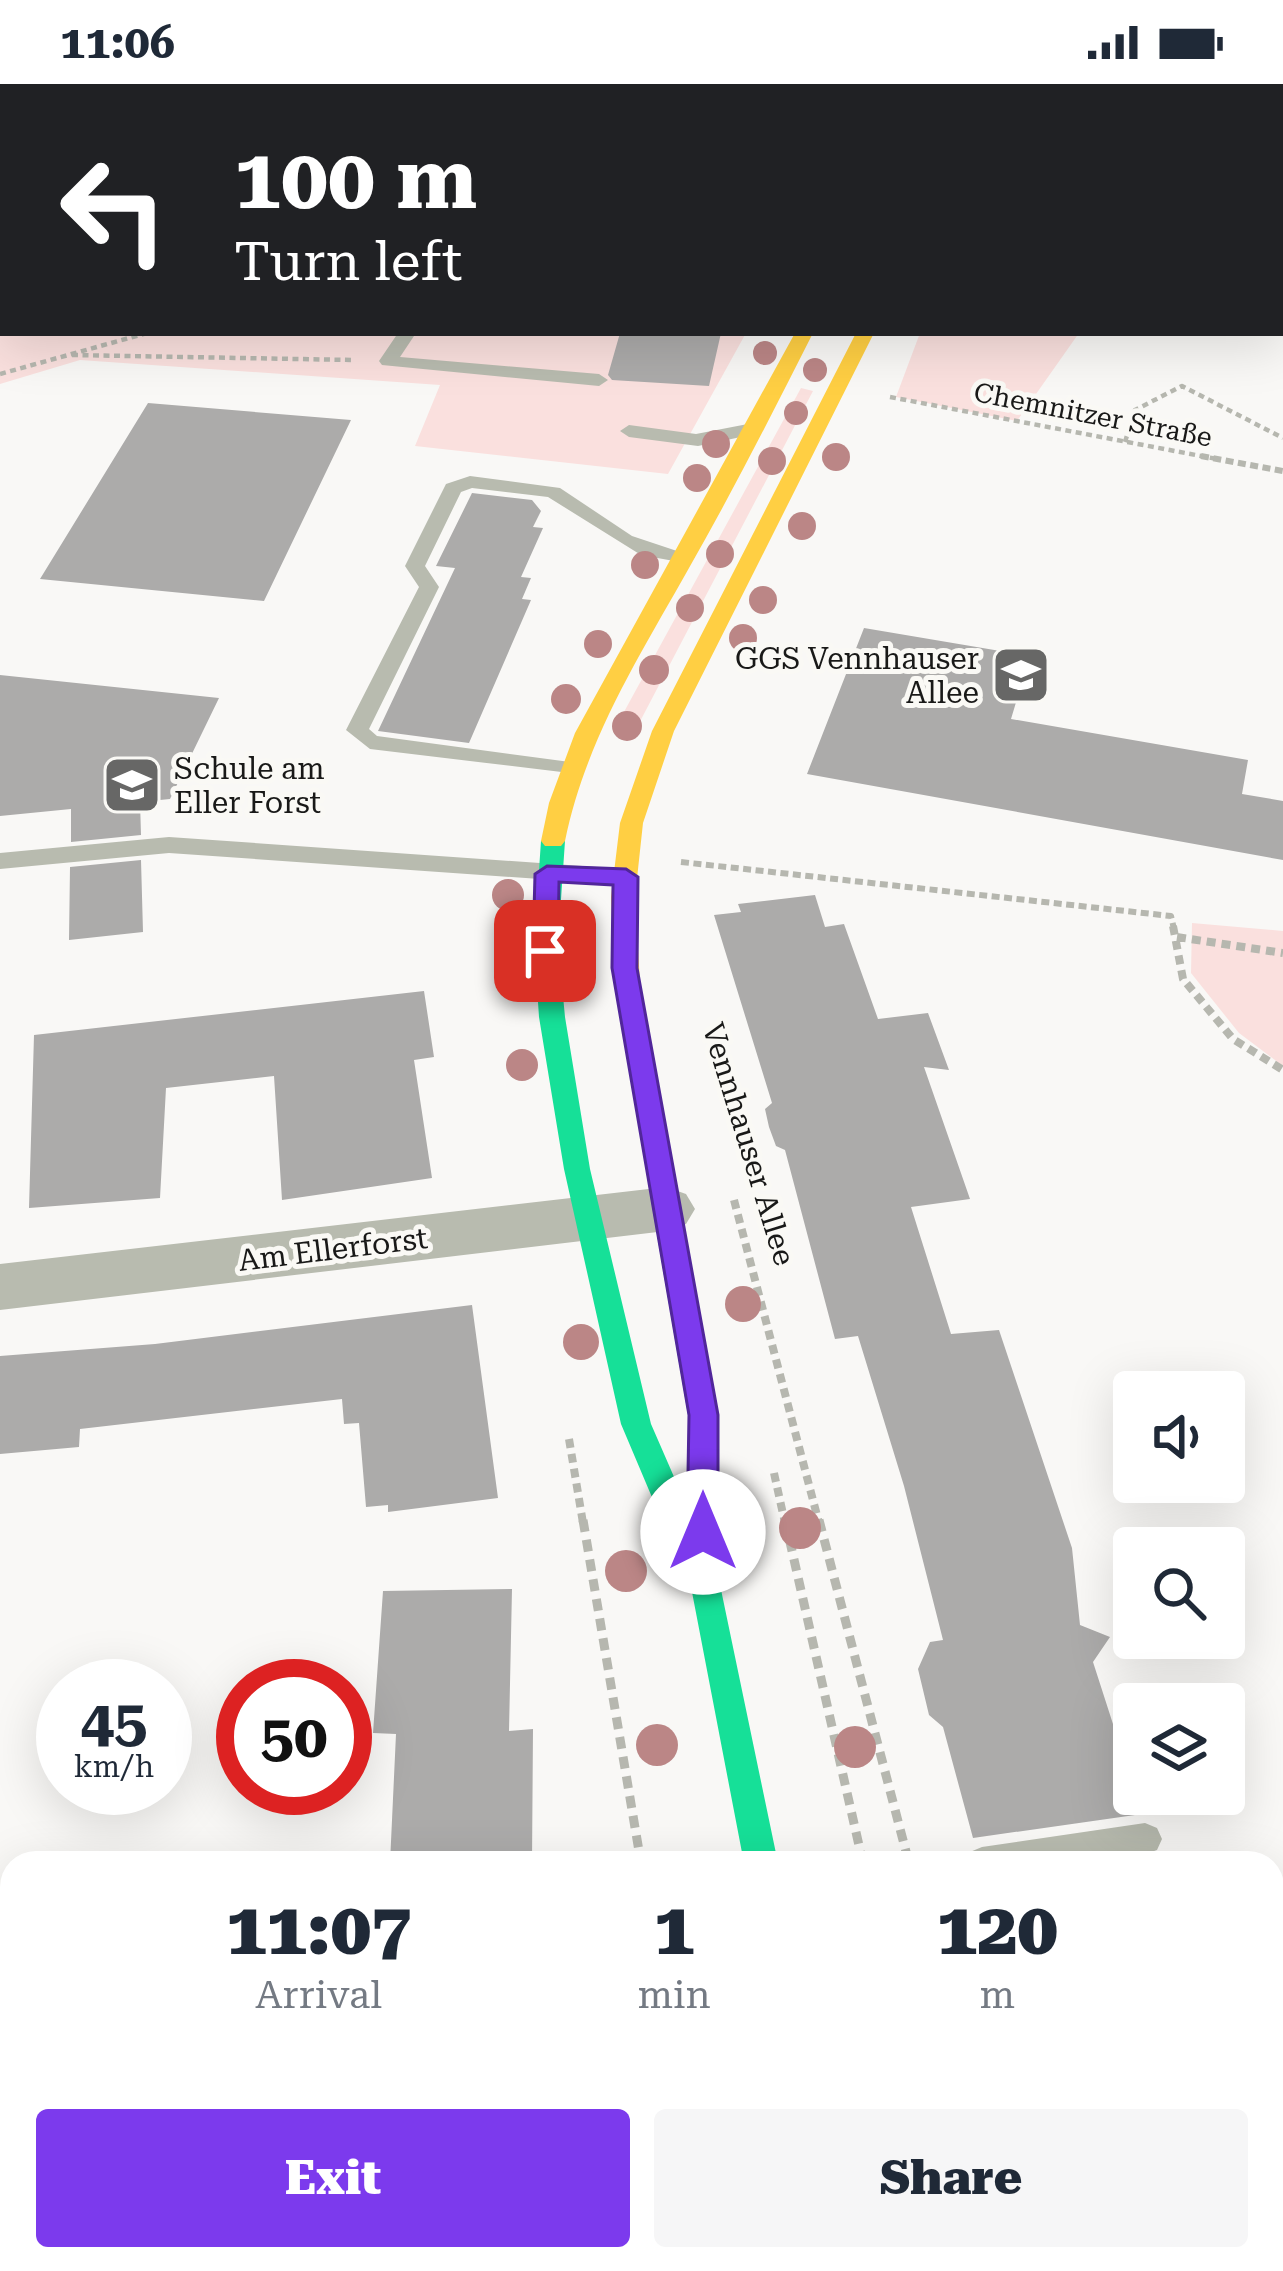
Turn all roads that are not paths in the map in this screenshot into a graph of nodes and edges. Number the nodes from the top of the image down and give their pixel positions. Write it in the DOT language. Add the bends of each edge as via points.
graph roads {
  1 [pos="405,336"];
  2 [pos="802,336"];
  3 [pos="863,336"];
  4 [pos="599,380"];
  5 [pos="753,429"];
  6 [pos="629,431"];
  7 [pos="698,440"];
  8 [pos="733,469"];
  9 [pos="685,557"];
  10 [pos="570,769"];
  11 [pos="0,861"];
  12 [pos="547,874"];
  13 [pos="626,877"];
  14 [pos="666,1209"];
  15 [pos="590,1220"];
  16 [pos="0,1287"];
  17 [pos="703,1580"];
  18 [pos="1145,1839"];
  19 [pos="759,1851"];
  20 [pos="1064,1851"];
  1 -- 4 [label="lane" via="388,361"];
  2 -- 5 [label="main road"];
  3 -- 13 [label="main road" via="663,731 640,792"];
  5 -- 7 [label="lane"];
  5 -- 8 [label="main road"];
  6 -- 7 [label="lane"];
  7 -- 8 [label="lane" via="704,453"];
  8 -- 9 [label="main road"];
  9 -- 10 [label="main road"];
  9 -- 10 [label="lane" via="625,540 553,492 470,482 453,488 415,566 428,587 357,730 370,742"];
  10 -- 12 [label="main road"];
  11 -- 12 [label="lane" via="169,845"];
  12 -- 13 [label="lane"];
  12 -- 15 [label="main road" via="545,951"];
  13 -- 14 [label="main road" via="625,968"];
  14 -- 15 [label="street, Am Ellerforst"];
  14 -- 17 [label="main road" via="704,1415"];
  15 -- 16 [label="street, Am Ellerforst"];
  15 -- 17 [label="main road" via="636,1424"];
  17 -- 19 [label="main road"];
  18 -- 20 [label="lane"];
}
